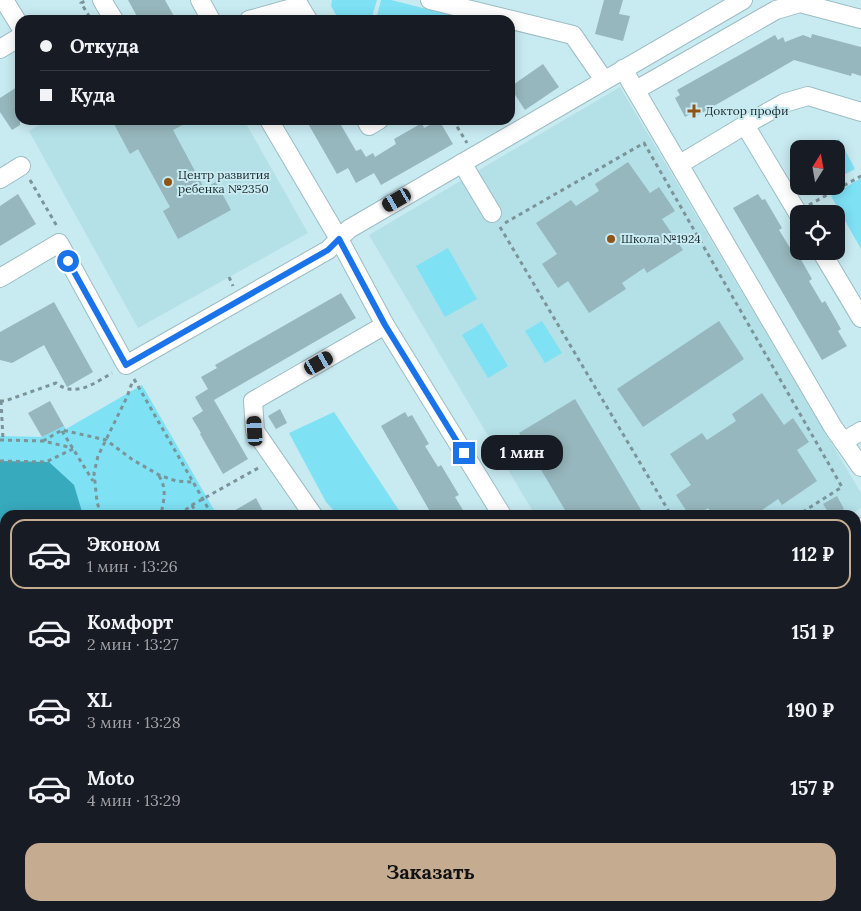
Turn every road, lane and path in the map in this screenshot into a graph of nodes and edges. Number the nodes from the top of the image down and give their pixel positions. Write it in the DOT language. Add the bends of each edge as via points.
graph roads {
  1 [pos="4,0"];
  2 [pos="87,0"];
  3 [pos="102,0"];
  4 [pos="200,0"];
  5 [pos="430,0"];
  6 [pos="743,0"];
  7 [pos="301,9"];
  8 [pos="88,15"];
  9 [pos="111,15"];
  10 [pos="208,15"];
  11 [pos="273,15"];
  12 [pos="491,15"];
  13 [pos="15,18"];
  14 [pos="861,20"];
  15 [pos="515,21"];
  16 [pos="15,40"];
  17 [pos="0,49"];
  18 [pos="624,69"];
  19 [pos="604,80"];
  20 [pos="636,90"];
  21 [pos="861,112"];
  22 [pos="745,124"];
  23 [pos="272,125"];
  24 [pos="455,125"];
  25 [pos="468,159"];
  26 [pos="680,164"];
  27 [pos="21,166"];
  28 [pos="861,176"];
  29 [pos="0,179"];
  30 [pos="793,205"];
  31 [pos="812,205"];
  32 [pos="492,213"];
  33 [pos="339,239"];
  34 [pos="826,260"];
  35 [pos="0,278"];
  36 [pos="861,318"];
  37 [pos="385,325"];
  38 [pos="110,375"];
  39 [pos="0,401"];
  40 [pos="62,430"];
  41 [pos="861,431"];
  42 [pos="2,440"];
  43 [pos="43,440"];
  44 [pos="106,440"];
  45 [pos="844,441"];
  46 [pos="73,449"];
  47 [pos="274,459"];
  48 [pos="0,461"];
  49 [pos="861,468"];
  50 [pos="159,475"];
  51 [pos="193,482"];
  52 [pos="95,483"];
  53 [pos="203,499"];
  54 [pos="192,505"];
  55 [pos="99,510"];
  56 [pos="161,510"];
  57 [pos="186,510"];
  58 [pos="194,510"];
  59 [pos="209,510"];
  60 [pos="310,510"];
  61 [pos="499,510"];
  62 [pos="669,510"];
  63 [pos="806,510"];
  1 -- 13 [label="lane"];
  2 -- 8 [label="path" via="82,3"];
  3 -- 9 [label="lane"];
  4 -- 10 [label="lane"];
  5 -- 12 [label="lane"];
  6 -- 18 [label="lane"];
  7 -- 11 [label="lane"];
  14 -- 20 [label="lane" via="800,3 776,10"];
  15 -- 19 [label="lane" via="573,35"];
  16 -- 17 [label="lane"];
  18 -- 19 [label="lane"];
  18 -- 20 [label="lane"];
  19 -- 25 [label="lane"];
  20 -- 26 [label="lane"];
  21 -- 22 [label="lane" via="808,96 784,103"];
  22 -- 26 [label="lane"];
  22 -- 30 [label="lane"];
  23 -- 33 [label="lane"];
  24 -- 25 [label="path"];
  25 -- 32 [label="lane"];
  25 -- 33 [label="lane" via="349,228"];
  26 -- 45 [label="lane"];
  27 -- 29 [label="lane"];
  28 -- 31 [label="path"];
  33 -- 35 [label="lane" via="328,250 126,365 59,243"];
  33 -- 37 [label="lane"];
  34 -- 36 [label="lane"];
  37 -- 47 [label="lane" via="253,402 255,431"];
  37 -- 61 [label="lane"];
  38 -- 39 [label="path" via="88,387 62,387 56,382"];
  39 -- 42 [label="path"];
  40 -- 43 [label="path"];
  40 -- 44 [label="path"];
  40 -- 46 [label="path"];
  41 -- 45 [label="lane"];
  42 -- 43 [label="path"];
  43 -- 46 [label="path"];
  44 -- 50 [label="path"];
  44 -- 51 [label="path" via="133,378"];
  44 -- 52 [label="path" via="98,456"];
  45 -- 49 [label="lane"];
  46 -- 48 [label="path" via="46,462"];
  46 -- 52 [label="path"];
  47 -- 53 [label="path"];
  47 -- 60 [label="lane"];
  50 -- 51 [label="path"];
  50 -- 56 [label="path" via="165,487"];
  51 -- 53 [label="path"];
  52 -- 55 [label="path"];
  53 -- 54 [label="path"];
  53 -- 59 [label="path"];
  54 -- 57 [label="path"];
  54 -- 58 [label="path"];
  62 -- 63 [label="path" via="500,226 644,143 842,486"];
}
